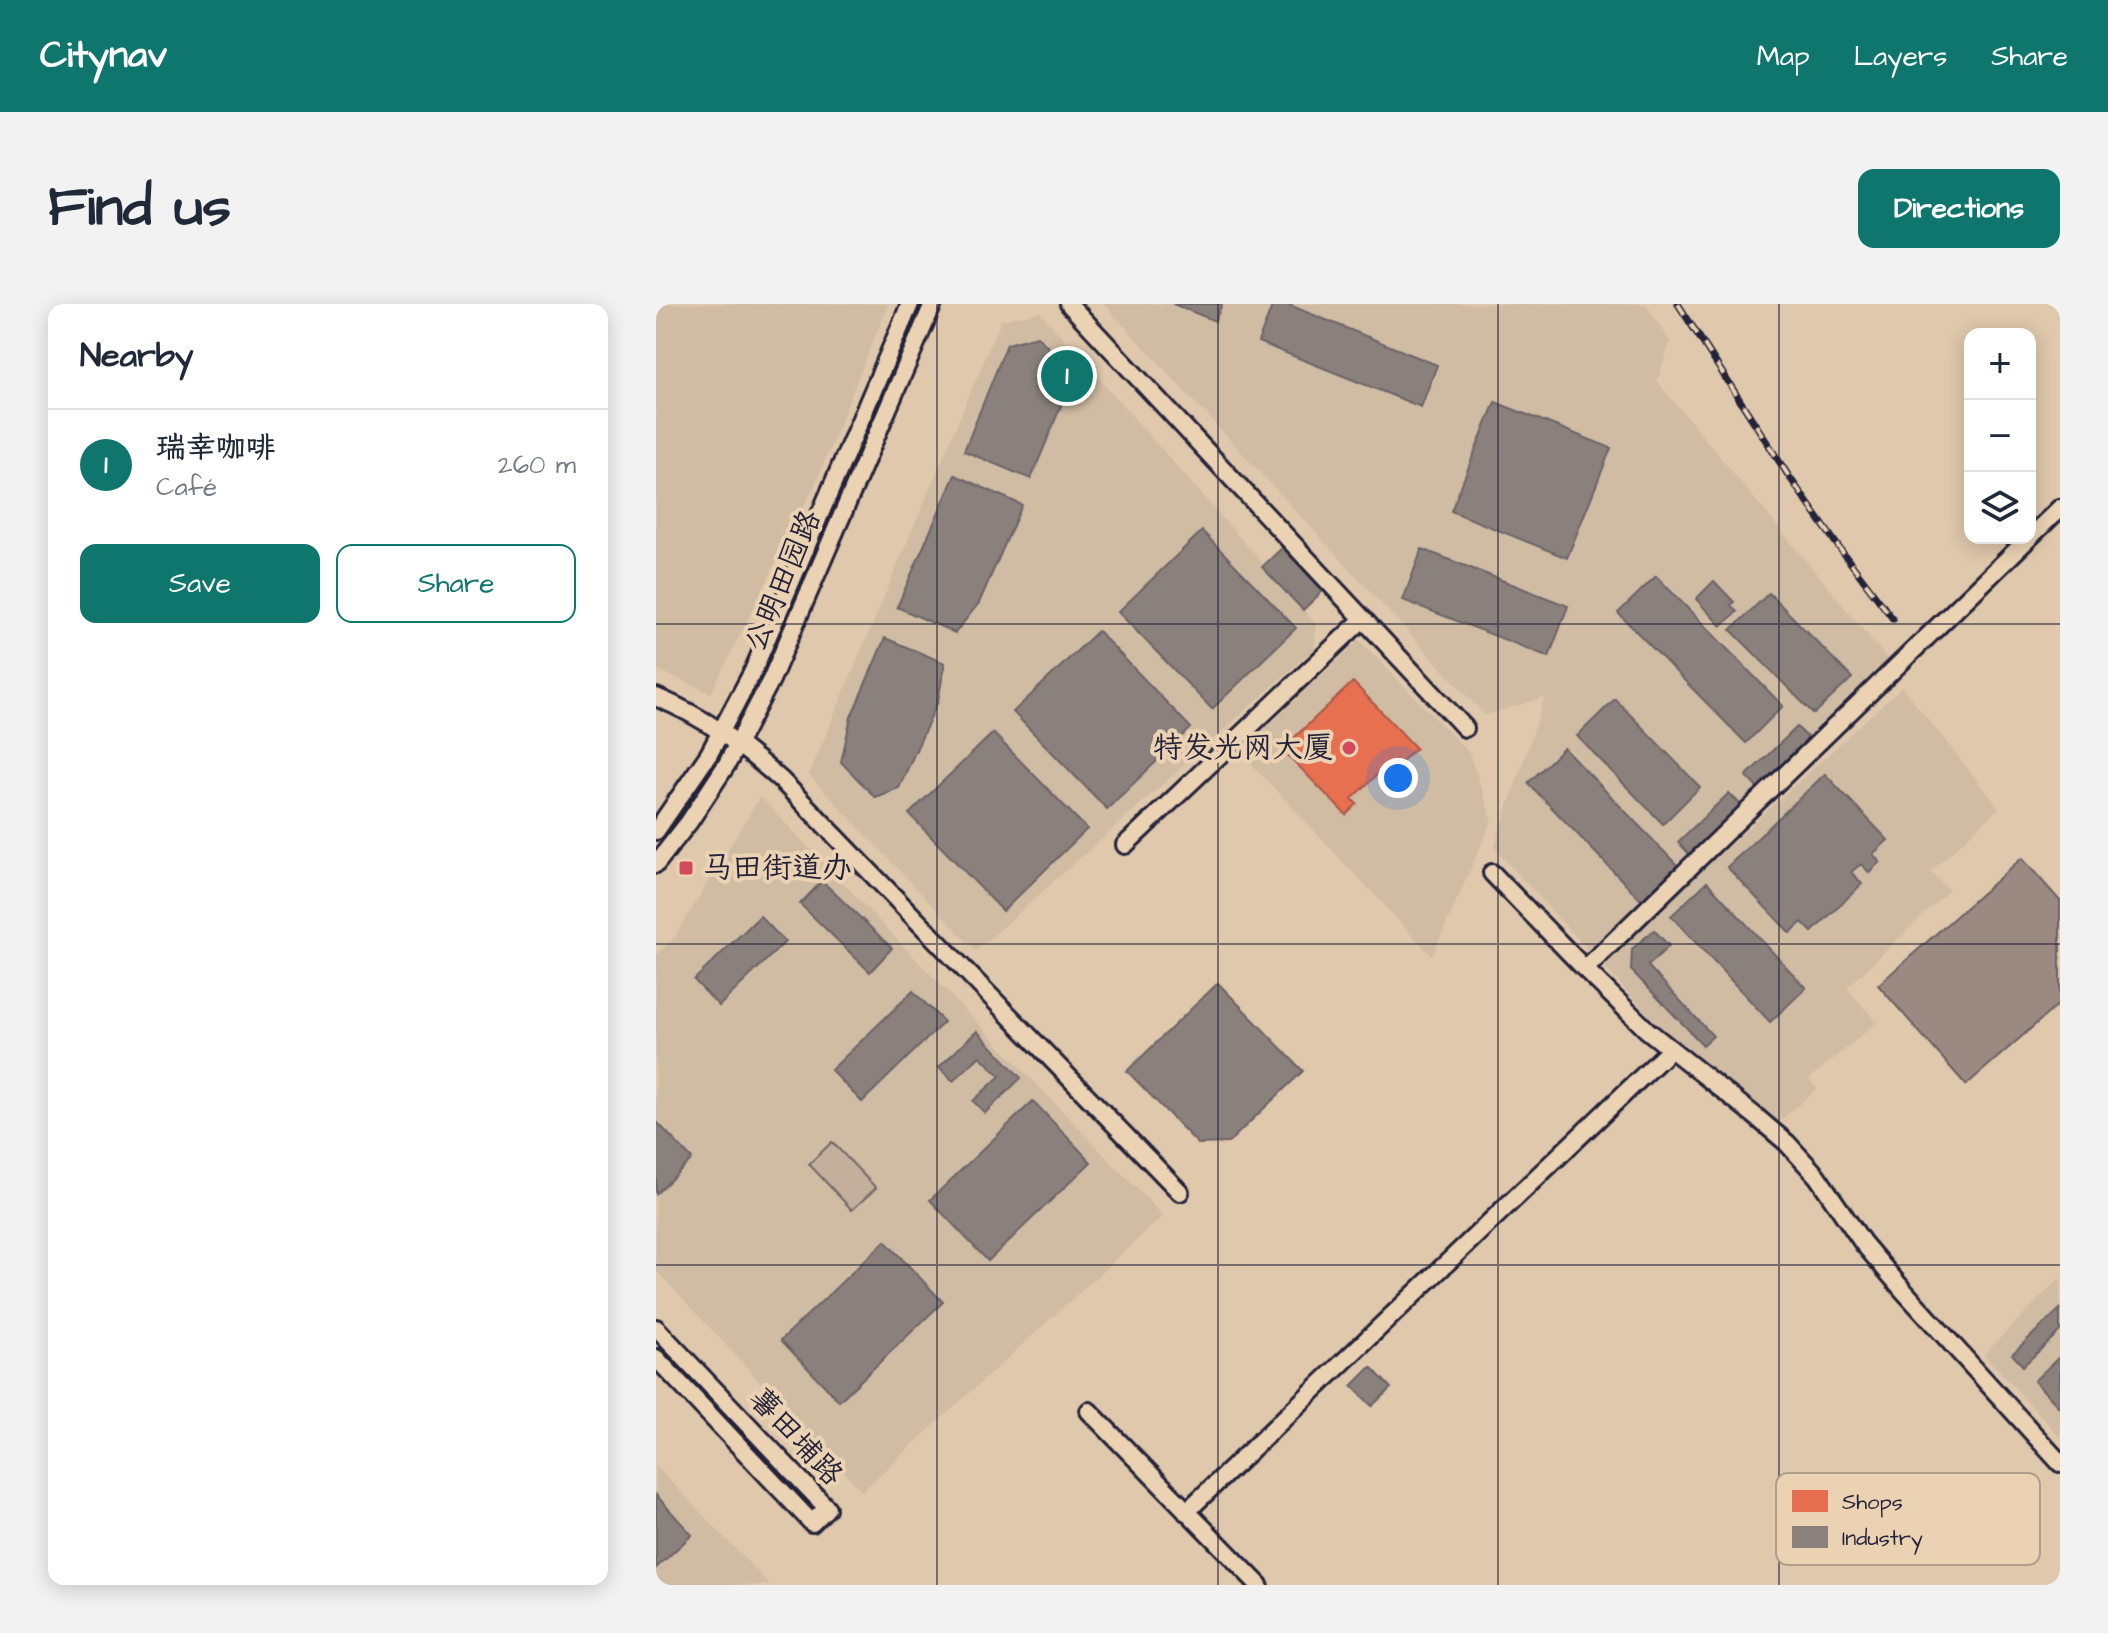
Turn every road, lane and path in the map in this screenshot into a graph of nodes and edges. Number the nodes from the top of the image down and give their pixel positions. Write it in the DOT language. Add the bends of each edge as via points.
graph roads {
  1 [pos="910,304"];
  2 [pos="933,304"];
  3 [pos="1069,304"];
  4 [pos="2060,508"];
  5 [pos="2036,532"];
  6 [pos="2024,544"];
  7 [pos="1363,619"];
  8 [pos="656,697"];
  9 [pos="1465,728"];
  10 [pos="721,732"];
  11 [pos="738,743"];
  12 [pos="656,831"];
  13 [pos="1125,845"];
  14 [pos="656,864"];
  15 [pos="1492,873"];
  16 [pos="1585,969"];
  17 [pos="1671,1049"];
  18 [pos="1180,1192"];
  19 [pos="656,1328"];
  20 [pos="656,1358"];
  21 [pos="1089,1411"];
  22 [pos="2060,1463"];
  23 [pos="1186,1512"];
  24 [pos="1259,1585"];
  1 -- 10 [label="street, 公明田园路" via="753,671"];
  2 -- 11 [label="street, 公明田园路" via="771,680"];
  3 -- 7 [label="street"];
  4 -- 5 [label="street"];
  6 -- 16 [label="street"];
  7 -- 9 [label="street"];
  7 -- 13 [label="street"];
  8 -- 10 [label="street"];
  10 -- 11 [label="street"];
  10 -- 12 [label="street, 公明田园路"];
  11 -- 14 [label="street, 公明田园路"];
  11 -- 18 [label="street" via="781,780"];
  15 -- 16 [label="street"];
  16 -- 17 [label="street"];
  17 -- 22 [label="street" via="1797,1154 1863,1243"];
  17 -- 23 [label="street"];
  19 -- 20 [label="street, 薯田埔路" via="827,1508 812,1523"];
  21 -- 23 [label="street"];
  23 -- 24 [label="street"];
}
